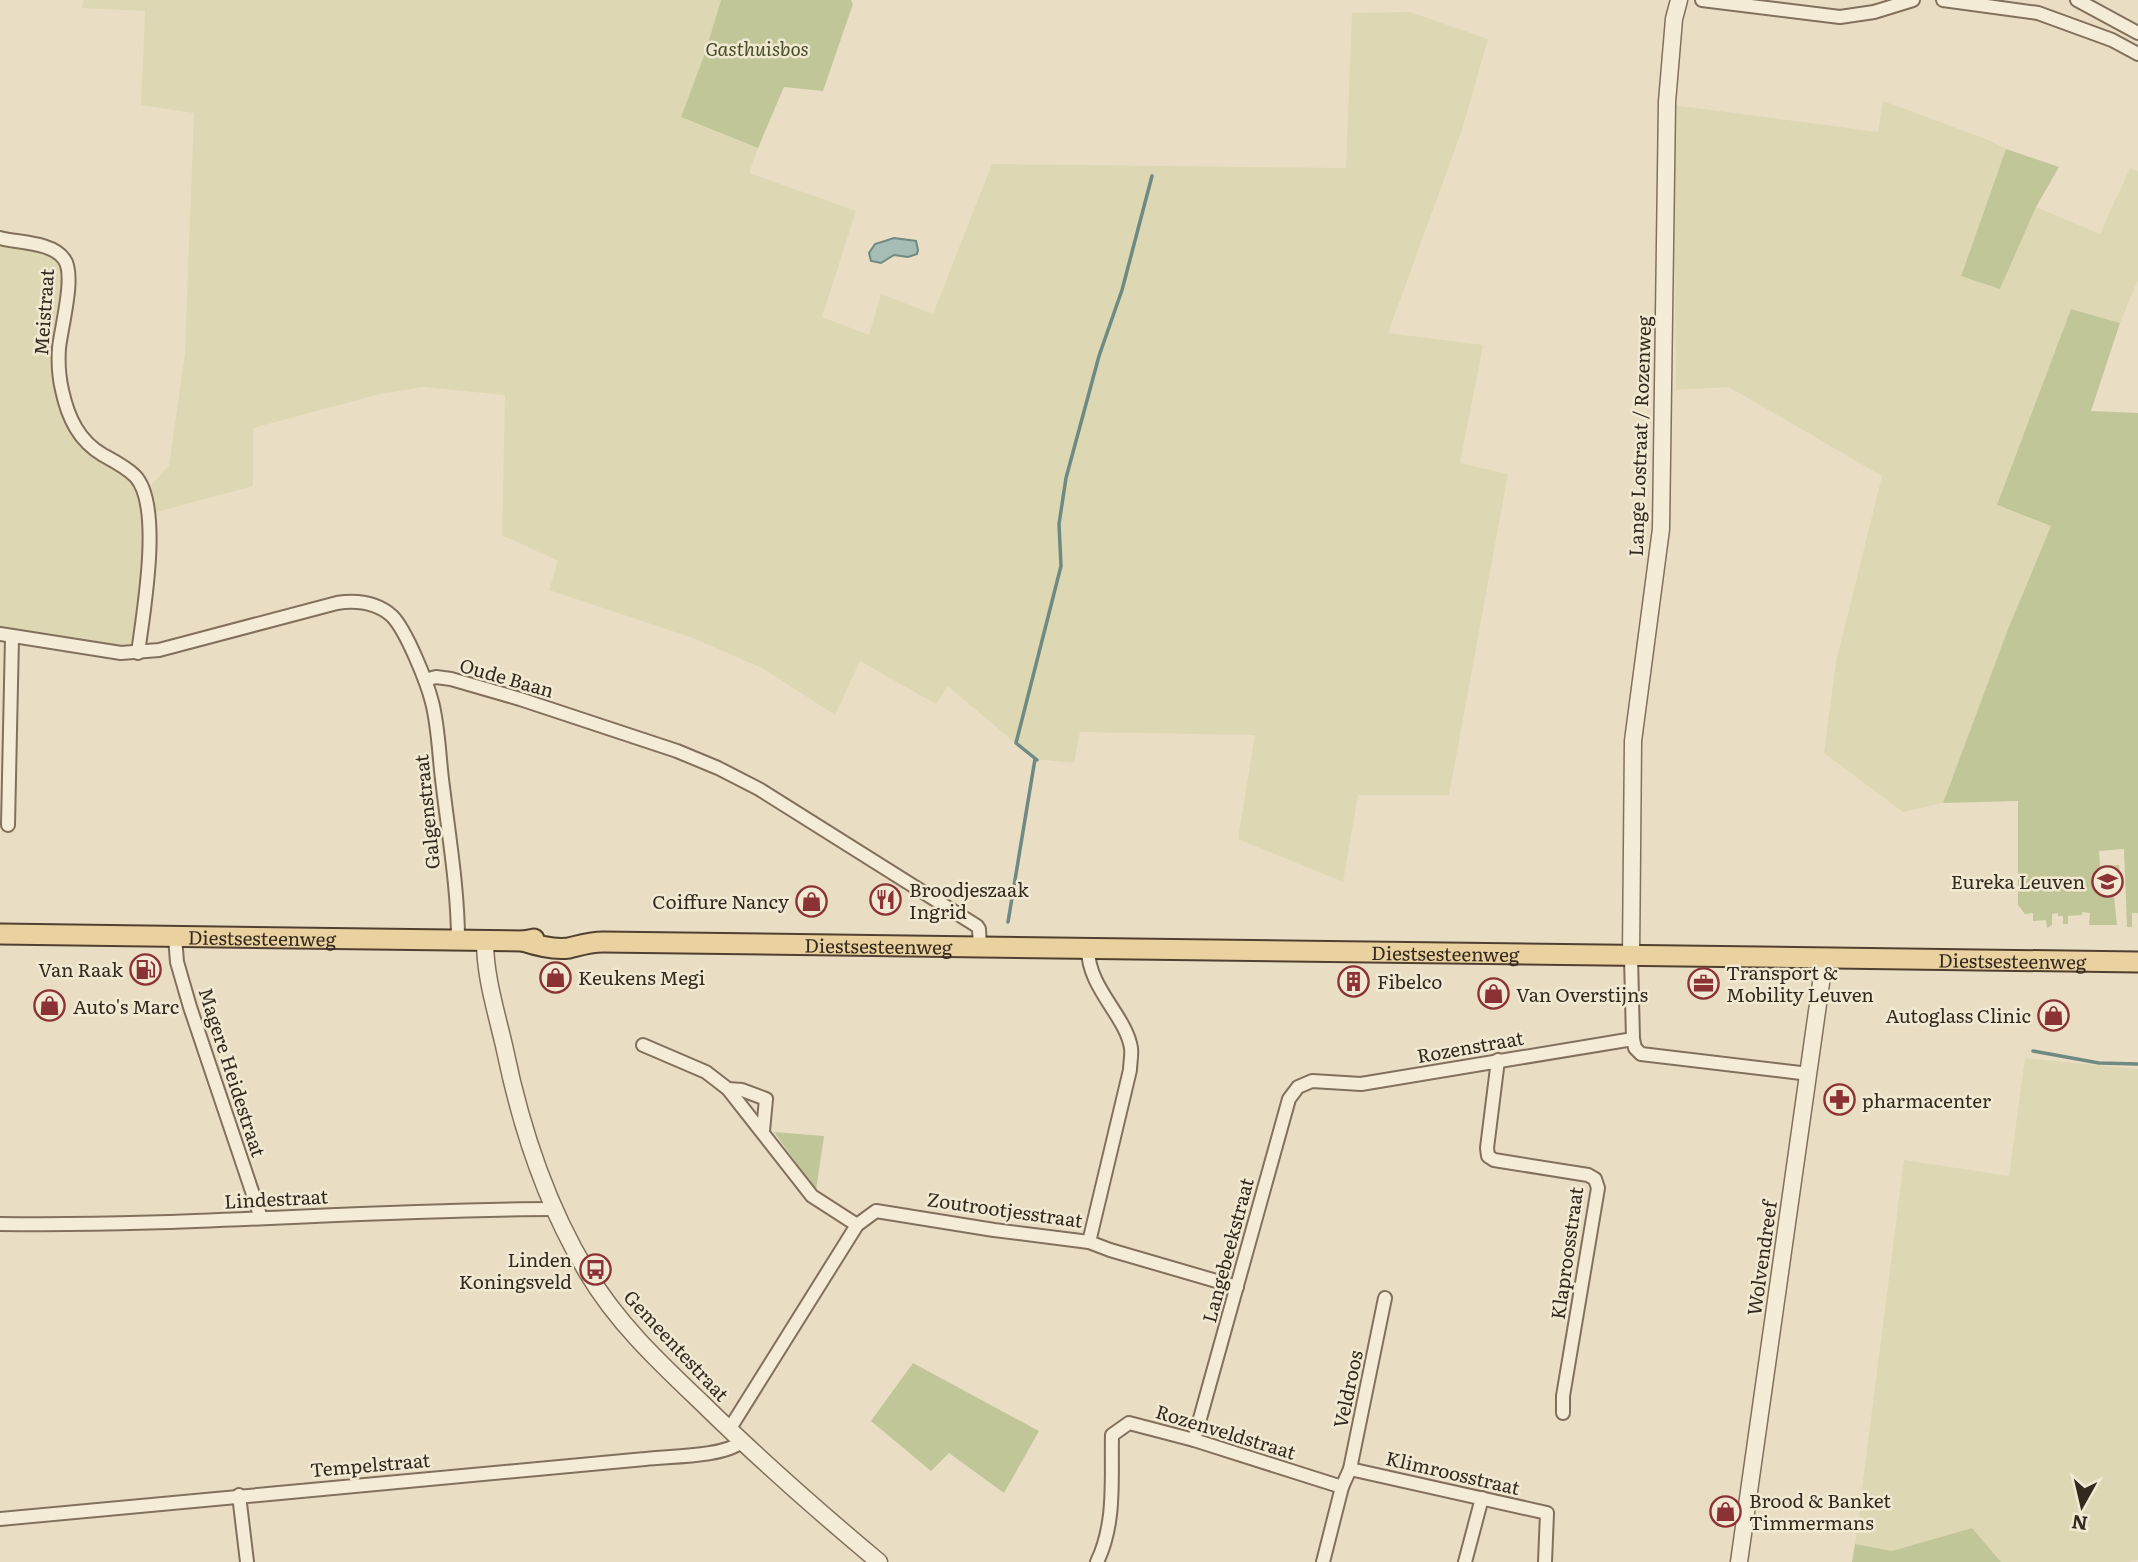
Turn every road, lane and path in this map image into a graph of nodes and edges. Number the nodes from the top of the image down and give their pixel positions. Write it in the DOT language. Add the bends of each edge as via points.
graph roads {
  1 [pos="1679,0"];
  2 [pos="1702,0"];
  3 [pos="1913,0"];
  4 [pos="1943,0"];
  5 [pos="2077,0"];
  6 [pos="2138,33"];
  7 [pos="2138,54"];
  8 [pos="0,238"];
  9 [pos="6,636"];
  10 [pos="138,653"];
  11 [pos="425,680"];
  12 [pos="8,825"];
  13 [pos="0,934"];
  14 [pos="175,937"];
  15 [pos="458,940"];
  16 [pos="485,941"];
  17 [pos="979,948"];
  18 [pos="1088,949"];
  19 [pos="1631,957"];
  20 [pos="1822,959"];
  21 [pos="2138,962"];
  22 [pos="1633,1039"];
  23 [pos="643,1045"];
  24 [pos="1498,1060"];
  25 [pos="1809,1074"];
  26 [pos="1312,1081"];
  27 [pos="728,1089"];
  28 [pos="763,1131"];
  29 [pos="554,1209"];
  30 [pos="261,1218"];
  31 [pos="0,1224"];
  32 [pos="857,1225"];
  33 [pos="1088,1242"];
  34 [pos="1237,1287"];
  35 [pos="1385,1298"];
  36 [pos="1563,1413"];
  37 [pos="736,1437"];
  38 [pos="1194,1440"];
  39 [pos="1350,1469"];
  40 [pos="1342,1487"];
  41 [pos="239,1495"];
  42 [pos="1482,1497"];
  43 [pos="0,1518"];
  44 [pos="247,1562"];
  45 [pos="879,1562"];
  46 [pos="1097,1562"];
  47 [pos="1323,1562"];
  48 [pos="1465,1562"];
  49 [pos="1545,1562"];
  50 [pos="1739,1562"];
  1 -- 19 [label="street, Lange Lostraat / Rozenweg" via="1667,102 1661,528 1633,741"];
  2 -- 3 [label="street" via="1840,17"];
  4 -- 7 [label="street" via="2038,13"];
  5 -- 6 [label="street"];
  8 -- 10 [label="street, Meistraat" via="51,249 68,264 58,358 66,405 80,437 134,475 145,495 149,551"];
  9 -- 10 [label="street"];
  9 -- 12 [label="street"];
  10 -- 11 [label="street" via="353,601 371,604 394,618"];
  11 -- 15 [label="street, Galgenstraat" via="434,717"];
  11 -- 17 [label="street, Oude Baan" via="436,677 520,699 718,768 977,926"];
  13 -- 14 [label="main road, Diestsesteenweg"];
  14 -- 15 [label="main road, Diestsesteenweg"];
  14 -- 30 [label="street, Magere Heidestraat" via="190,1007"];
  15 -- 16 [label="main road, Diestsesteenweg"];
  16 -- 17 [label="main road, Diestsesteenweg" via="523,941 546,948 586,942"];
  16 -- 29 [label="street, Gemeentestraat" via="514,1094"];
  17 -- 18 [label="main road, Diestsesteenweg"];
  18 -- 19 [label="main road, Diestsesteenweg"];
  18 -- 33 [label="street, Zoutrootjesstraat" via="1088,965 1131,1048 1130,1070"];
  19 -- 20 [label="main road, Diestsesteenweg"];
  19 -- 22 [label="street"];
  20 -- 21 [label="main road, Diestsesteenweg"];
  20 -- 25 [label="street, Wolvendreef"];
  22 -- 24 [label="street, Rozenstraat"];
  22 -- 25 [label="street" via="1641,1054"];
  23 -- 27 [label="street" via="706,1072"];
  24 -- 26 [label="street, Rozenstraat" via="1360,1084"];
  24 -- 36 [label="street, Klaproosstraat" via="1488,1156 1588,1175 1598,1188"];
  25 -- 50 [label="street, Wolvendreef"];
  26 -- 34 [label="street, Langebeekstraat" via="1298,1087 1289,1099"];
  27 -- 28 [label="street"];
  27 -- 28 [label="street" via="766,1099"];
  28 -- 32 [label="street" via="812,1196"];
  29 -- 30 [label="street, Lindestraat"];
  29 -- 37 [label="street, Gemeentestraat" via="612,1309"];
  30 -- 31 [label="street, Lindestraat"];
  32 -- 33 [label="street, Zoutrootjesstraat" via="876,1211"];
  32 -- 37 [label="street" via="732,1425"];
  33 -- 34 [label="street"];
  34 -- 38 [label="street, Langebeekstraat"];
  35 -- 39 [label="street, Veldroos"];
  37 -- 41 [label="street, Tempelstraat" via="734,1448 720,1451"];
  37 -- 45 [label="street, Gemeentestraat"];
  38 -- 40 [label="street, Rozenveldstraat"];
  38 -- 46 [label="street, Rozenveldstraat" via="1129,1423 1112,1436 1111,1518"];
  39 -- 40 [label="street, Veldroos"];
  39 -- 42 [label="street, Klimroosstraat"];
  40 -- 47 [label="street"];
  41 -- 43 [label="street, Tempelstraat"];
  41 -- 44 [label="street"];
  42 -- 48 [label="street"];
  42 -- 49 [label="street, Klimroosstraat" via="1547,1513"];
}
